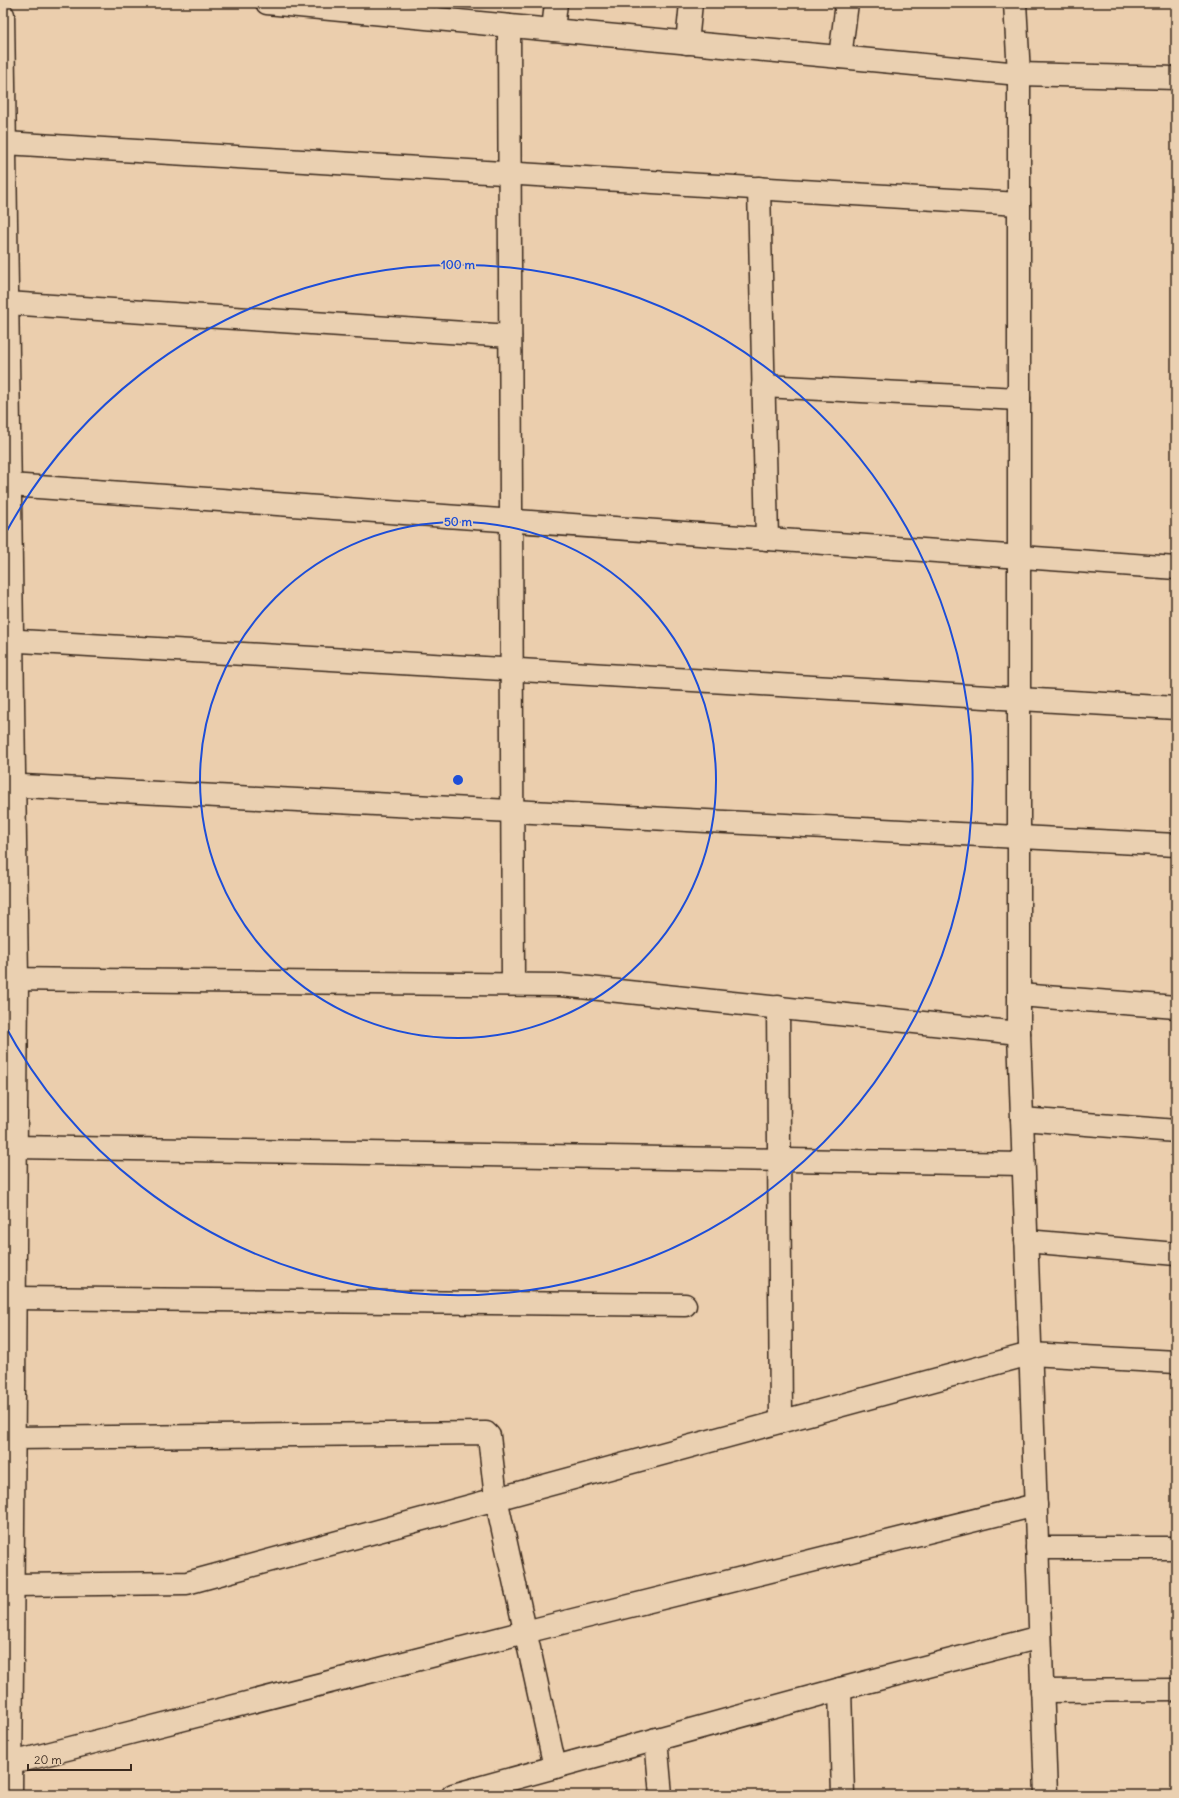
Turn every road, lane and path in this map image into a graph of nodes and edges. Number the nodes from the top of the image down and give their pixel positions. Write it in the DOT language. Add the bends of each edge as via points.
graph roads {
  1 [pos="267,3"];
  2 [pos="556,3"];
  3 [pos="691,3"];
  4 [pos="847,3"];
  5 [pos="1015,3"];
  6 [pos="325,6"];
  7 [pos="461,12"];
  8 [pos="3,15"];
  9 [pos="509,26"];
  10 [pos="553,30"];
  11 [pos="687,43"];
  12 [pos="840,57"];
  13 [pos="1019,74"];
  14 [pos="1176,78"];
  15 [pos="4,107"];
  16 [pos="5,143"];
  17 [pos="509,174"];
  18 [pos="758,188"];
  19 [pos="1019,204"];
  20 [pos="5,252"];
  21 [pos="7,304"];
  22 [pos="510,336"];
  23 [pos="763,386"];
  24 [pos="1018,399"];
  25 [pos="10,485"];
  26 [pos="511,521"];
  27 [pos="767,539"];
  28 [pos="1018,558"];
  29 [pos="1176,568"];
  30 [pos="8,640"];
  31 [pos="511,669"];
  32 [pos="1019,698"];
  33 [pos="1176,708"];
  34 [pos="9,786"];
  35 [pos="512,811"];
  36 [pos="1019,836"];
  37 [pos="1176,845"];
  38 [pos="10,979"];
  39 [pos="513,984"];
  40 [pos="1019,995"];
  41 [pos="778,1007"];
  42 [pos="1176,1007"];
  43 [pos="1019,1033"];
  44 [pos="10,1117"];
  45 [pos="1022,1119"];
  46 [pos="1176,1131"];
  47 [pos="16,1147"];
  48 [pos="778,1159"];
  49 [pos="1024,1164"];
  50 [pos="1026,1241"];
  51 [pos="1176,1254"];
  52 [pos="9,1257"];
  53 [pos="15,1298"];
  54 [pos="685,1305"];
  55 [pos="1030,1354"];
  56 [pos="1176,1362"];
  57 [pos="9,1364"];
  58 [pos="781,1421"];
  59 [pos="14,1438"];
  60 [pos="8,1497"];
  61 [pos="496,1498"];
  62 [pos="1036,1505"];
  63 [pos="1037,1548"];
  64 [pos="1176,1548"];
  65 [pos="12,1585"];
  66 [pos="8,1626"];
  67 [pos="525,1632"];
  68 [pos="1040,1637"];
  69 [pos="840,1689"];
  70 [pos="1176,1690"];
  71 [pos="1042,1691"];
  72 [pos="656,1739"];
  73 [pos="7,1763"];
  74 [pos="555,1767"];
  75 [pos="11,1795"];
  76 [pos="453,1795"];
  77 [pos="661,1795"];
  78 [pos="843,1795"];
  79 [pos="1046,1795"];
  1 -- 6 [label="street"];
  2 -- 10 [label="street"];
  3 -- 11 [label="street"];
  4 -- 12 [label="street"];
  5 -- 13 [label="street"];
  6 -- 7 [label="street"];
  7 -- 9 [label="street"];
  8 -- 15 [label="street"];
  9 -- 10 [label="street"];
  9 -- 17 [label="street"];
  10 -- 11 [label="street"];
  11 -- 12 [label="street"];
  12 -- 13 [label="street"];
  13 -- 14 [label="street"];
  13 -- 19 [label="street"];
  15 -- 16 [label="street"];
  16 -- 17 [label="street"];
  16 -- 20 [label="street"];
  17 -- 18 [label="street"];
  17 -- 22 [label="street"];
  18 -- 19 [label="street"];
  18 -- 23 [label="street"];
  19 -- 24 [label="street"];
  20 -- 21 [label="street"];
  21 -- 22 [label="street"];
  21 -- 25 [label="street"];
  22 -- 26 [label="street"];
  23 -- 24 [label="street"];
  23 -- 27 [label="street"];
  24 -- 28 [label="street"];
  25 -- 26 [label="street"];
  25 -- 30 [label="street"];
  26 -- 27 [label="street"];
  26 -- 31 [label="street"];
  27 -- 28 [label="street"];
  28 -- 29 [label="street"];
  28 -- 32 [label="street"];
  30 -- 31 [label="street"];
  30 -- 34 [label="street"];
  31 -- 32 [label="street"];
  31 -- 35 [label="street"];
  32 -- 33 [label="street"];
  32 -- 36 [label="street"];
  34 -- 35 [label="street"];
  34 -- 38 [label="street"];
  35 -- 36 [label="street"];
  35 -- 39 [label="street"];
  36 -- 37 [label="street"];
  36 -- 40 [label="street"];
  38 -- 39 [label="street"];
  38 -- 44 [label="street"];
  39 -- 41 [label="street" via="561,985"];
  40 -- 42 [label="street"];
  40 -- 43 [label="street"];
  41 -- 43 [label="street"];
  41 -- 48 [label="street"];
  43 -- 45 [label="street"];
  44 -- 47 [label="street"];
  45 -- 46 [label="street"];
  45 -- 49 [label="street"];
  47 -- 48 [label="street"];
  47 -- 52 [label="street"];
  48 -- 49 [label="street"];
  48 -- 58 [label="street"];
  49 -- 50 [label="street"];
  50 -- 51 [label="street"];
  50 -- 55 [label="street"];
  52 -- 53 [label="street"];
  53 -- 54 [label="street"];
  53 -- 57 [label="street"];
  55 -- 56 [label="street"];
  55 -- 58 [label="street"];
  55 -- 62 [label="street"];
  57 -- 59 [label="street"];
  58 -- 61 [label="street"];
  59 -- 60 [label="street"];
  59 -- 61 [label="street" via="483,1432 489,1436"];
  60 -- 65 [label="street"];
  61 -- 65 [label="street" via="187,1583"];
  61 -- 67 [label="street"];
  62 -- 63 [label="street"];
  62 -- 67 [label="street"];
  63 -- 64 [label="street"];
  63 -- 68 [label="street"];
  65 -- 66 [label="street"];
  66 -- 73 [label="street"];
  67 -- 73 [label="street"];
  67 -- 74 [label="street"];
  68 -- 69 [label="street"];
  68 -- 71 [label="street"];
  69 -- 72 [label="street"];
  69 -- 78 [label="street"];
  70 -- 71 [label="street"];
  71 -- 79 [label="street"];
  72 -- 74 [label="street"];
  72 -- 77 [label="street"];
  73 -- 75 [label="street"];
  74 -- 76 [label="street"];
}
